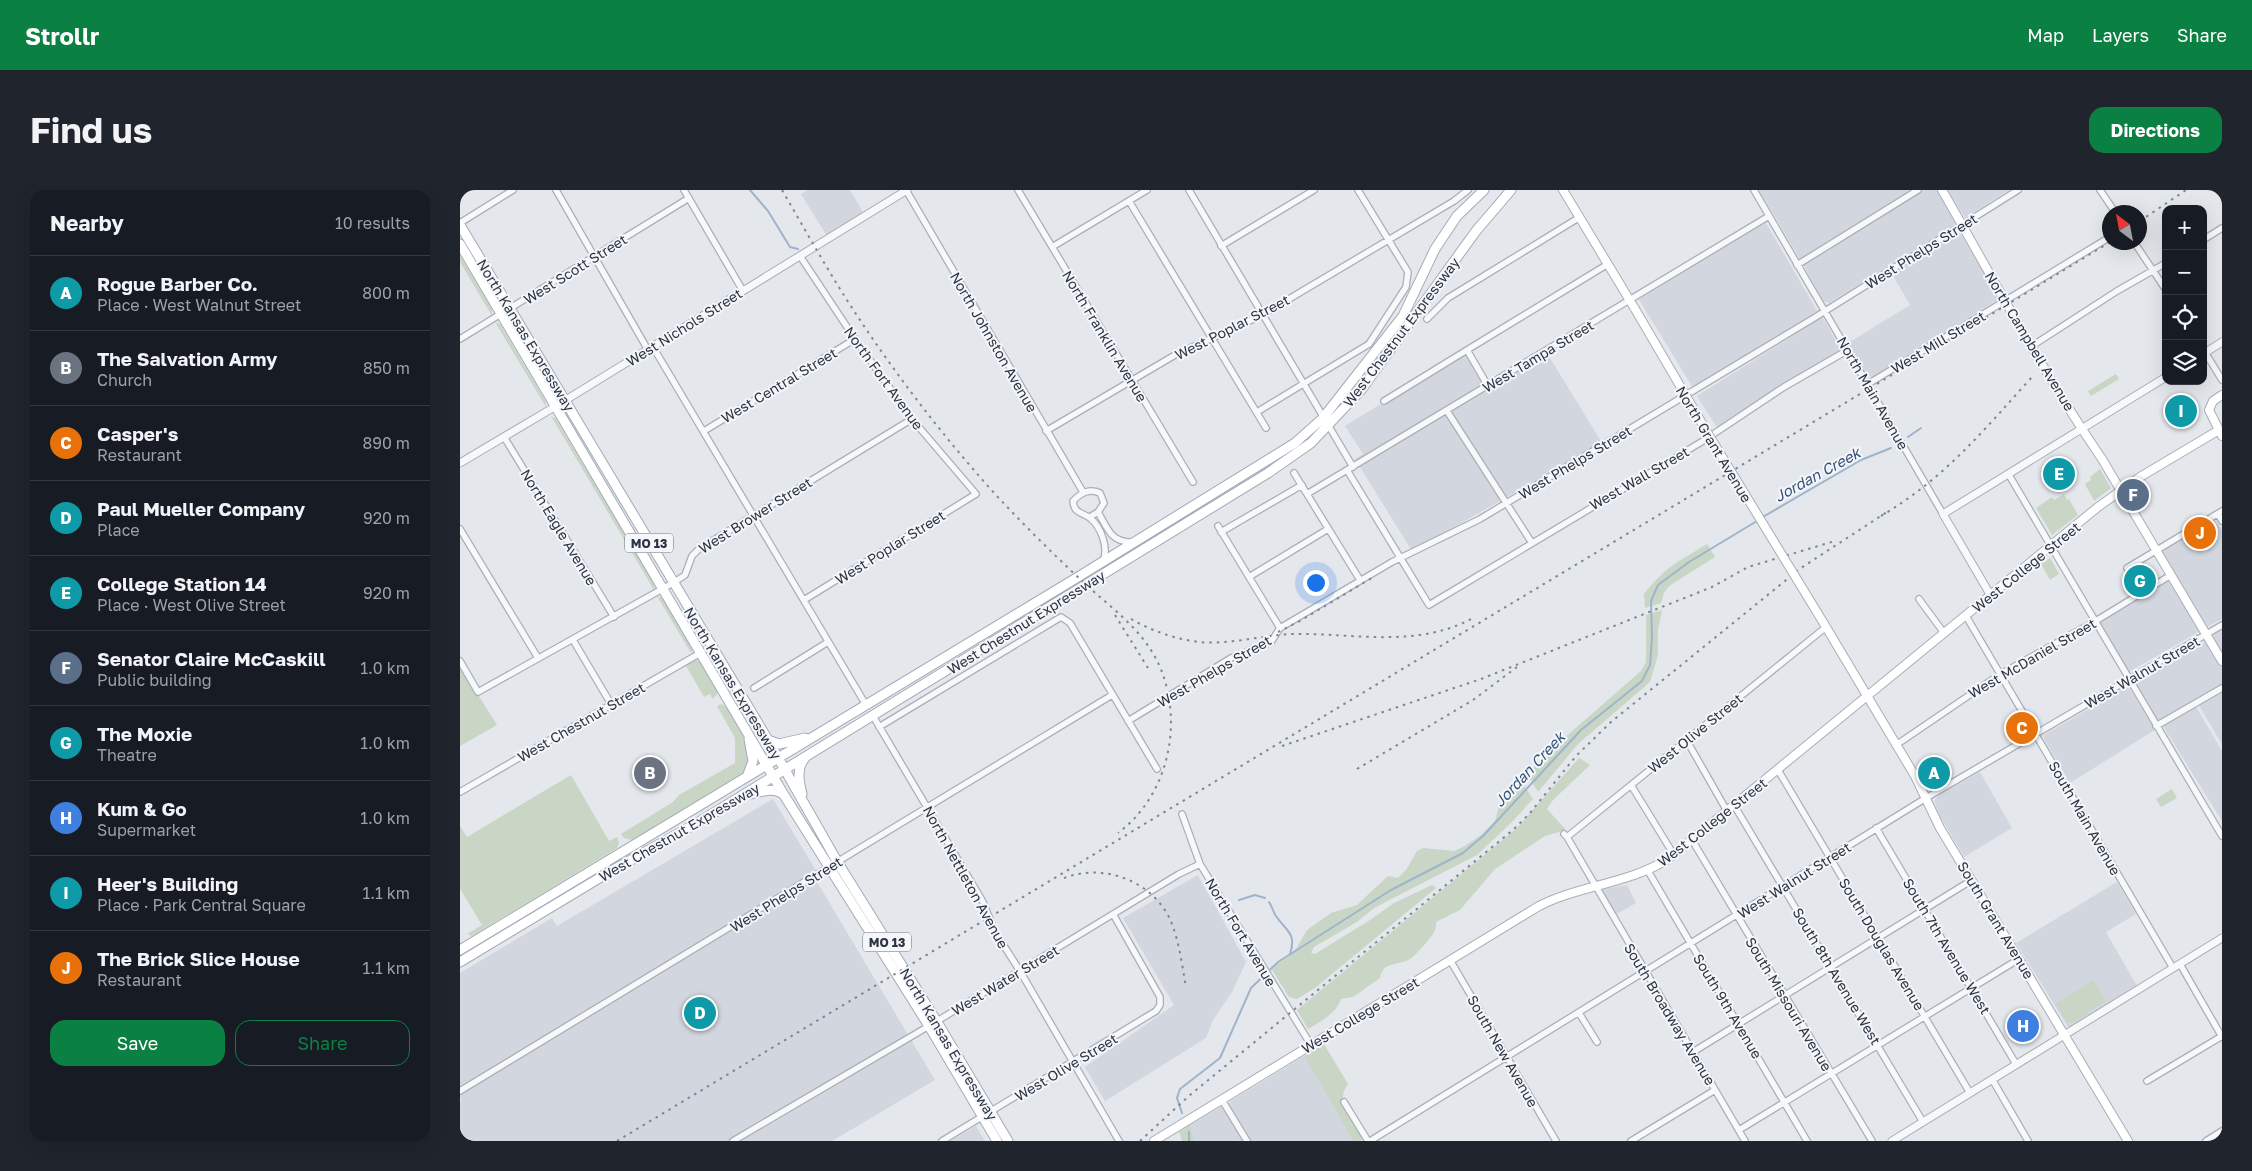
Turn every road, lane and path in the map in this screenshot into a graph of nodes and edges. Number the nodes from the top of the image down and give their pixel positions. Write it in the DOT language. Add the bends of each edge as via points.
graph roads {
  1 [pos="513,190"];
  2 [pos="556,190"];
  3 [pos="684,190"];
  4 [pos="906,190"];
  5 [pos="1018,190"];
  6 [pos="1147,190"];
  7 [pos="1188,190"];
  8 [pos="1314,190"];
  9 [pos="1358,190"];
  10 [pos="1468,190"];
  11 [pos="1484,190"];
  12 [pos="1511,190"];
  13 [pos="1563,190"];
  14 [pos="1754,190"];
  15 [pos="1918,190"];
  16 [pos="1942,190"];
  17 [pos="2018,190"];
  18 [pos="2100,190"];
  19 [pos="689,198"];
  20 [pos="1129,201"];
  21 [pos="2110,205"];
  22 [pos="1769,216"];
  23 [pos="1580,217"];
  24 [pos="460,224"];
  25 [pos="1962,225"];
  26 [pos="2222,228"];
  27 [pos="2207,237"];
  28 [pos="1389,239"];
  29 [pos="2102,242"];
  30 [pos="460,244"];
  31 [pos="1221,246"];
  32 [pos="1052,247"];
  33 [pos="2139,250"];
  34 [pos="595,256"];
  35 [pos="800,256"];
  36 [pos="1608,264"];
  37 [pos="1797,265"];
  38 [pos="2162,265"];
  39 [pos="2153,271"];
  40 [pos="2162,284"];
  41 [pos="743,291"];
  42 [pos="1630,300"];
  43 [pos="2006,301"];
  44 [pos="510,309"];
  45 [pos="1825,311"];
  46 [pos="502,314"];
  47 [pos="1262,315"];
  48 [pos="1427,319"];
  49 [pos="1212,338"];
  50 [pos="460,339"];
  51 [pos="855,339"];
  52 [pos="2222,342"];
  53 [pos="2032,346"];
  54 [pos="651,348"];
  55 [pos="1467,350"];
  56 [pos="1848,350"];
  57 [pos="2207,350"];
  58 [pos="2207,357"];
  59 [pos="1131,380"];
  60 [pos="2162,380"];
  61 [pos="2222,380"];
  62 [pos="1303,384"];
  63 [pos="1868,384"];
  64 [pos="1488,386"];
  65 [pos="2222,395"];
  66 [pos="1384,400"];
  67 [pos="565,401"];
  68 [pos="556,406"];
  69 [pos="1447,411"];
  70 [pos="1257,412"];
  71 [pos="1323,418"];
  72 [pos="912,419"];
  73 [pos="1328,426"];
  74 [pos="1266,428"];
  75 [pos="2082,430"];
  76 [pos="704,431"];
  77 [pos="1046,431"];
  78 [pos="2220,433"];
  79 [pos="504,437"];
  80 [pos="460,463"];
  81 [pos="1350,468"];
  82 [pos="1294,473"];
  83 [pos="2009,474"];
  84 [pos="1193,482"];
  85 [pos="1302,485"];
  86 [pos="2120,491"];
  87 [pos="1083,492"];
  88 [pos="976,494"];
  89 [pos="1307,494"];
  90 [pos="1507,504"];
  91 [pos="1098,512"];
  92 [pos="2220,513"];
  93 [pos="1943,514"];
  94 [pos="754,516"];
  95 [pos="1090,517"];
  96 [pos="2222,521"];
  97 [pos="460,529"];
  98 [pos="1328,529"];
  99 [pos="1135,542"];
  100 [pos="1532,543"];
  101 [pos="2051,546"];
  102 [pos="2156,550"];
  103 [pos="1401,558"];
  104 [pos="1103,562"];
  105 [pos="2127,568"];
  106 [pos="2171,575"];
  107 [pos="1249,577"];
  108 [pos="1360,580"];
  109 [pos="673,583"];
  110 [pos="664,588"];
  111 [pos="1991,596"];
  112 [pos="1919,599"];
  113 [pos="804,600"];
  114 [pos="1966,616"];
  115 [pos="614,618"];
  116 [pos="2094,622"];
  117 [pos="1824,624"];
  118 [pos="2222,624"];
  119 [pos="1280,628"];
  120 [pos="1944,633"];
  121 [pos="2206,634"];
  122 [pos="573,640"];
  123 [pos="828,642"];
  124 [pos="702,652"];
  125 [pos="538,658"];
  126 [pos="460,661"];
  127 [pos="2222,661"];
  128 [pos="1999,675"];
  129 [pos="2128,680"];
  130 [pos="754,688"];
  131 [pos="2222,688"];
  132 [pos="1112,695"];
  133 [pos="1868,696"];
  134 [pos="611,704"];
  135 [pos="866,705"];
  136 [pos="873,716"];
  137 [pos="1128,721"];
  138 [pos="2156,726"];
  139 [pos="879,727"];
  140 [pos="747,729"];
  141 [pos="818,734"];
  142 [pos="2035,734"];
  143 [pos="768,740"];
  144 [pos="1687,740"];
  145 [pos="1896,745"];
  146 [pos="810,754"];
  147 [pos="778,758"];
  148 [pos="768,765"];
  149 [pos="785,769"];
  150 [pos="1157,769"];
  151 [pos="1778,770"];
  152 [pos="774,776"];
  153 [pos="746,778"];
  154 [pos="1631,785"];
  155 [pos="460,792"];
  156 [pos="743,795"];
  157 [pos="784,795"];
  158 [pos="1926,798"];
  159 [pos="1734,805"];
  160 [pos="806,808"];
  161 [pos="927,808"];
  162 [pos="1727,811"];
  163 [pos="1182,814"];
  164 [pos="1876,828"];
  165 [pos="2221,833"];
  166 [pos="1566,835"];
  167 [pos="1692,840"];
  168 [pos="1674,854"];
  169 [pos="1830,857"];
  170 [pos="838,863"];
  171 [pos="1200,864"];
  172 [pos="829,868"];
  173 [pos="1648,871"];
  174 [pos="1972,880"];
  175 [pos="1595,886"];
  176 [pos="1783,886"];
  177 [pos="1925,909"];
  178 [pos="1113,914"];
  179 [pos="1737,915"];
  180 [pos="1877,938"];
  181 [pos="2222,938"];
  182 [pos="1690,944"];
  183 [pos="460,950"];
  184 [pos="2019,959"];
  185 [pos="1450,960"];
  186 [pos="460,962"];
  187 [pos="2180,964"];
  188 [pos="1831,966"];
  189 [pos="2173,968"];
  190 [pos="1020,971"];
  191 [pos="1645,972"];
  192 [pos="1971,988"];
  193 [pos="1786,995"];
  194 [pos="1579,1013"];
  195 [pos="1924,1017"];
  196 [pos="1739,1023"];
  197 [pos="933,1024"];
  198 [pos="2065,1035"];
  199 [pos="2222,1036"];
  200 [pos="1597,1042"];
  201 [pos="1311,1045"];
  202 [pos="1878,1045"];
  203 [pos="1693,1052"];
  204 [pos="1507,1057"];
  205 [pos="1073,1063"];
  206 [pos="2016,1064"];
  207 [pos="1830,1074"];
  208 [pos="1992,1079"];
  209 [pos="2148,1081"];
  210 [pos="1715,1090"];
  211 [pos="460,1091"];
  212 [pos="1970,1093"];
  213 [pos="1222,1100"];
  214 [pos="1344,1102"];
  215 [pos="1784,1103"];
  216 [pos="986,1114"];
  217 [pos="1923,1122"];
  218 [pos="1739,1130"];
  219 [pos="2222,1131"];
  220 [pos="733,1141"];
  221 [pos="942,1141"];
  222 [pos="997,1141"];
  223 [pos="1008,1141"];
  224 [pos="1119,1141"];
  225 [pos="1154,1141"];
  226 [pos="1246,1141"];
  227 [pos="1369,1141"];
  228 [pos="1556,1141"];
  229 [pos="1631,1141"];
  230 [pos="1745,1141"];
  231 [pos="1807,1141"];
  232 [pos="1872,1141"];
  233 [pos="1892,1141"];
  234 [pos="2028,1141"];
  235 [pos="2128,1141"];
  236 [pos="2206,1141"];
  1 -- 24 [label="street"];
  2 -- 34 [label="street"];
  3 -- 19 [label="street"];
  4 -- 35 [label="street, West Nichols Street"];
  4 -- 77 [label="street, North Johnston Avenue"];
  5 -- 32 [label="street, North Franklin Avenue"];
  6 -- 20 [label="street"];
  7 -- 31 [label="street"];
  8 -- 31 [label="street"];
  9 -- 28 [label="street"];
  10 -- 28 [label="street, West Poplar Street"];
  11 -- 71 [label="main road, West Chestnut Expressway" via="1457,216 1435,248 1403,316"];
  12 -- 73 [label="main road, West Chestnut Expressway" via="1476,231 1361,390"];
  13 -- 23 [label="main road, North Grant Avenue"];
  14 -- 22 [label="street, North Main Avenue"];
  15 -- 37 [label="street"];
  16 -- 25 [label="main road, North Campbell Avenue"];
  17 -- 25 [label="street, West Phelps Street"];
  18 -- 21 [label="street"];
  19 -- 34 [label="street, West Scott Street"];
  19 -- 41 [label="street"];
  20 -- 32 [label="street"];
  20 -- 49 [label="street"];
  22 -- 37 [label="street, North Main Avenue"];
  22 -- 42 [label="street, West Tampa Street"];
  23 -- 36 [label="main road, North Grant Avenue"];
  23 -- 48 [label="street" via="1448,298"];
  24 -- 44 [label="main road, North Kansas Expressway / MO 13"];
  25 -- 43 [label="main road, North Campbell Avenue"];
  25 -- 45 [label="street, West Phelps Street"];
  26 -- 27 [label="street"];
  28 -- 47 [label="street, West Poplar Street"];
  28 -- 62 [label="street" via="1408,272 1406,287 1369,344"];
  29 -- 43 [label="street, West Mill Street"];
  30 -- 46 [label="main road, North Kansas Expressway / MO 13"];
  31 -- 47 [label="street"];
  32 -- 59 [label="street, North Franklin Avenue"];
  33 -- 39 [label="street"];
  34 -- 44 [label="street, West Scott Street"];
  34 -- 54 [label="street"];
  35 -- 41 [label="street, West Nichols Street"];
  35 -- 51 [label="street, North Fort Avenue"];
  36 -- 42 [label="main road, North Grant Avenue"];
  36 -- 55 [label="street"];
  37 -- 45 [label="street, North Main Avenue"];
  38 -- 39 [label="street"];
  39 -- 40 [label="street"];
  39 -- 53 [label="street"];
  41 -- 54 [label="street, West Nichols Street"];
  42 -- 64 [label="street, West Tampa Street"];
  42 -- 117 [label="main road, North Grant Avenue, bridge"];
  43 -- 53 [label="main road, North Campbell Avenue"];
  43 -- 63 [label="street, West Mill Street"];
  44 -- 46 [label="street, West Scott Street"];
  44 -- 67 [label="main road, North Kansas Expressway / MO 13"];
  45 -- 56 [label="street, North Main Avenue"];
  45 -- 90 [label="street, West Phelps Street"];
  46 -- 50 [label="street, West Scott Street"];
  46 -- 68 [label="main road, North Kansas Expressway / MO 13"];
  47 -- 49 [label="street, West Poplar Street"];
  47 -- 62 [label="street"];
  49 -- 59 [label="street, West Poplar Street"];
  49 -- 70 [label="street"];
  51 -- 72 [label="street, North Fort Avenue"];
  51 -- 76 [label="street, West Central Street"];
  52 -- 57 [label="street"];
  53 -- 75 [label="main road, North Campbell Avenue"];
  54 -- 67 [label="street, West Nichols Street"];
  54 -- 76 [label="street"];
  55 -- 64 [label="street"];
  55 -- 66 [label="street"];
  56 -- 63 [label="street, North Main Avenue"];
  56 -- 100 [label="street, West Wall Street" via="1704,441"];
  58 -- 61 [label="street"];
  59 -- 77 [label="street, West Poplar Street"];
  59 -- 84 [label="street, North Franklin Avenue"];
  60 -- 75 [label="street"];
  62 -- 70 [label="street"];
  62 -- 71 [label="street"];
  63 -- 93 [label="street, North Main Avenue"];
  64 -- 69 [label="street, West Tampa Street"];
  65 -- 78 [label="main road" via="2213,401 2209,409"];
  67 -- 68 [label="street, West Nichols Street"];
  67 -- 109 [label="main road, North Kansas Expressway / MO 13"];
  68 -- 79 [label="street, West Nichols Street"];
  68 -- 110 [label="main road, North Kansas Expressway / MO 13"];
  69 -- 81 [label="street, West Tampa Street"];
  69 -- 90 [label="street"];
  70 -- 74 [label="street"];
  71 -- 73 [label="street"];
  71 -- 99 [label="main road, West Chestnut Expressway" via="1288,448"];
  72 -- 88 [label="street, North Fort Avenue"];
  72 -- 94 [label="street, West Brower Street"];
  73 -- 81 [label="street"];
  73 -- 136 [label="main road, West Chestnut Expressway" via="1311,443 1268,473"];
  75 -- 83 [label="street"];
  75 -- 86 [label="main road, North Campbell Avenue"];
  76 -- 94 [label="street"];
  77 -- 87 [label="street, North Johnston Avenue"];
  78 -- 86 [label="main road, West College Street"];
  79 -- 80 [label="street, West Nichols Street"];
  79 -- 115 [label="street, North Eagle Avenue"];
  81 -- 89 [label="street, West Tampa Street"];
  81 -- 103 [label="street"];
  82 -- 85 [label="street"];
  83 -- 93 [label="street"];
  83 -- 101 [label="street"];
  85 -- 89 [label="street"];
  85 -- 107 [label="street" via="1220,529"];
  86 -- 101 [label="main road, West College Street"];
  86 -- 102 [label="main road, North Campbell Avenue"];
  87 -- 91 [label="street" via="1100,493 1104,502"];
  87 -- 95 [label="street" via="1073,501 1075,510"];
  88 -- 113 [label="street, West Poplar Street"];
  89 -- 98 [label="street"];
  90 -- 100 [label="street"];
  90 -- 103 [label="street, West Phelps Street"];
  91 -- 95 [label="street"];
  91 -- 99 [label="street" via="1116,539 1122,543"];
  92 -- 96 [label="street"];
  92 -- 102 [label="street"];
  93 -- 111 [label="street, North Main Avenue"];
  94 -- 109 [label="street, West Brower Street" via="697,551 685,575"];
  94 -- 113 [label="street"];
  95 -- 104 [label="street" via="1106,545"];
  97 -- 125 [label="street"];
  98 -- 107 [label="street"];
  98 -- 108 [label="street"];
  99 -- 104 [label="main road, West Chestnut Expressway"];
  100 -- 103 [label="street, West Wall Street" via="1429,605"];
  101 -- 111 [label="main road, West College Street"];
  101 -- 116 [label="street"];
  102 -- 105 [label="street"];
  102 -- 106 [label="main road, North Campbell Avenue"];
  103 -- 108 [label="street, West Phelps Street"];
  104 -- 135 [label="main road, West Chestnut Expressway"];
  106 -- 116 [label="street, West McDaniel Street"];
  106 -- 121 [label="main road, North Campbell Avenue"];
  107 -- 119 [label="street"];
  108 -- 119 [label="street, West Phelps Street"];
  109 -- 110 [label="street, West Brower Street"];
  109 -- 143 [label="main road, North Kansas Expressway / MO 13"];
  110 -- 115 [label="street, West Brower Street"];
  110 -- 124 [label="main road, North Kansas Expressway / MO 13"];
  111 -- 114 [label="main road, West College Street"];
  112 -- 120 [label="street"];
  113 -- 123 [label="street"];
  114 -- 120 [label="main road, West College Street"];
  114 -- 128 [label="street, South Main Avenue"];
  115 -- 122 [label="street, West Brower Street"];
  116 -- 128 [label="street, West McDaniel Street"];
  116 -- 129 [label="street"];
  117 -- 133 [label="main road, North Grant Avenue"];
  117 -- 144 [label="street, West Olive Street"];
  118 -- 121 [label="street, West Walnut Street"];
  119 -- 137 [label="street, West Phelps Street" via="1272,642 1231,658"];
  120 -- 133 [label="main road, West College Street"];
  121 -- 127 [label="main road, North Campbell Avenue"];
  121 -- 129 [label="street, West Walnut Street"];
  122 -- 125 [label="street, West Brower Street"];
  122 -- 134 [label="street"];
  123 -- 130 [label="street"];
  123 -- 135 [label="street"];
  124 -- 134 [label="street, West Chestnut Street"];
  124 -- 140 [label="main road, North Kansas Expressway / MO 13"];
  125 -- 126 [label="street, West Brower Street" via="478,692"];
  128 -- 142 [label="street, South Main Avenue"];
  128 -- 145 [label="street, West McDaniel Street"];
  129 -- 138 [label="street"];
  129 -- 142 [label="street, West Walnut Street"];
  131 -- 138 [label="street"];
  132 -- 137 [label="street"];
  132 -- 139 [label="street" via="1070,623 1066,618 1057,618"];
  132 -- 161 [label="street, West Phelps Street"];
  133 -- 145 [label="main road, South Grant Avenue"];
  133 -- 151 [label="main road, West College Street"];
  134 -- 155 [label="street, West Chestnut Street"];
  135 -- 141 [label="main road, West Chestnut Expressway"];
  136 -- 139 [label="street, North Nettleton Avenue"];
  136 -- 146 [label="main road, West Chestnut Expressway"];
  137 -- 150 [label="street"];
  138 -- 165 [label="street"];
  139 -- 161 [label="street, North Nettleton Avenue"];
  140 -- 148 [label="main road, North Kansas Expressway / MO 13"];
  140 -- 153 [label="main road" via="753,761"];
  141 -- 143 [label="main road" via="779,744"];
  141 -- 147 [label="main road, West Chestnut Expressway"];
  142 -- 158 [label="street, West Walnut Street"];
  142 -- 189 [label="street, South Main Avenue"];
  143 -- 147 [label="main road, North Kansas Expressway / MO 13"];
  144 -- 154 [label="street, West Olive Street"];
  144 -- 162 [label="street"];
  145 -- 158 [label="main road, South Grant Avenue"];
  146 -- 149 [label="main road, West Chestnut Expressway"];
  146 -- 160 [label="main road" via="800,764 799,771"];
  147 -- 148 [label="main road, West Chestnut Expressway"];
  147 -- 149 [label="main road, North Kansas Expressway / MO 13"];
  148 -- 152 [label="main road, North Kansas Expressway / MO 13"];
  148 -- 153 [label="main road, West Chestnut Expressway"];
  149 -- 152 [label="main road, West Chestnut Expressway"];
  149 -- 160 [label="main road, North Kansas Expressway / MO 13"];
  151 -- 159 [label="main road, West College Street"];
  151 -- 169 [label="street, South Douglas Avenue"];
  152 -- 156 [label="main road, West Chestnut Expressway"];
  152 -- 157 [label="main road, North Kansas Expressway / MO 13"];
  153 -- 183 [label="main road, West Chestnut Expressway"];
  154 -- 166 [label="street, West Olive Street"];
  154 -- 168 [label="street"];
  156 -- 157 [label="main road" via="771,790"];
  156 -- 186 [label="main road, West Chestnut Expressway"];
  157 -- 172 [label="main road, North Kansas Expressway / MO 13"];
  158 -- 164 [label="street, West Walnut Street"];
  158 -- 174 [label="main road, South Grant Avenue"];
  159 -- 162 [label="main road, West College Street"];
  159 -- 176 [label="street, South 8th Avenue West"];
  160 -- 170 [label="main road, North Kansas Expressway / MO 13"];
  161 -- 170 [label="street, West Phelps Street"];
  161 -- 190 [label="street, North Nettleton Avenue"];
  162 -- 167 [label="main road, West College Street"];
  163 -- 171 [label="street, North Fort Avenue"];
  164 -- 169 [label="street, West Walnut Street"];
  164 -- 177 [label="street, South 7th Avenue West"];
  166 -- 175 [label="street, South Broadway Avenue"];
  167 -- 168 [label="main road, West College Street"];
  167 -- 179 [label="street, South Missouri Avenue"];
  168 -- 173 [label="main road, West College Street"];
  169 -- 176 [label="street, West Walnut Street"];
  169 -- 180 [label="street, South Douglas Avenue"];
  170 -- 172 [label="street, West Phelps Street"];
  170 -- 197 [label="main road, North Kansas Expressway / MO 13"];
  171 -- 178 [label="street, West Water Street"];
  171 -- 201 [label="street, North Fort Avenue"];
  172 -- 197 [label="main road, North Kansas Expressway / MO 13"];
  172 -- 211 [label="street, West Phelps Street"];
  173 -- 175 [label="main road, West College Street"];
  173 -- 182 [label="street, South 9th Avenue"];
  174 -- 177 [label="street"];
  174 -- 184 [label="main road, South Grant Avenue"];
  175 -- 185 [label="main road, West College Street" via="1539,906"];
  175 -- 191 [label="street, South Broadway Avenue"];
  176 -- 179 [label="street, West Walnut Street"];
  176 -- 188 [label="street, South 8th Avenue West"];
  177 -- 180 [label="street"];
  177 -- 192 [label="street, South 7th Avenue West"];
  178 -- 190 [label="street, West Water Street"];
  178 -- 205 [label="street, West Olive Street" via="1156,989 1160,1005 1148,1018"];
  179 -- 182 [label="street, West Walnut Street"];
  179 -- 193 [label="street, South Missouri Avenue"];
  180 -- 188 [label="street"];
  180 -- 195 [label="street, South Douglas Avenue"];
  181 -- 187 [label="street"];
  182 -- 191 [label="street, West Walnut Street"];
  182 -- 196 [label="street, South 9th Avenue"];
  184 -- 192 [label="street"];
  184 -- 198 [label="main road, South Grant Avenue"];
  185 -- 201 [label="main road, West College Street"];
  185 -- 204 [label="street, South New Avenue"];
  187 -- 189 [label="street"];
  187 -- 199 [label="street"];
  188 -- 193 [label="street"];
  188 -- 202 [label="street, South 8th Avenue West"];
  189 -- 198 [label="street"];
  190 -- 197 [label="street, West Water Street"];
  190 -- 205 [label="street, North Nettleton Avenue"];
  191 -- 194 [label="street, West Walnut Street"];
  191 -- 203 [label="street, South Broadway Avenue"];
  192 -- 195 [label="street"];
  192 -- 206 [label="street, South 7th Avenue West"];
  193 -- 196 [label="street"];
  193 -- 207 [label="street, South Missouri Avenue"];
  194 -- 200 [label="street"];
  194 -- 204 [label="street, West Walnut Street"];
  195 -- 202 [label="street"];
  195 -- 212 [label="street, South Douglas Avenue"];
  196 -- 203 [label="street"];
  196 -- 215 [label="street, South 9th Avenue"];
  197 -- 216 [label="main road, North Kansas Expressway / MO 13"];
  197 -- 220 [label="street, West Water Street"];
  198 -- 206 [label="street"];
  198 -- 235 [label="main road, South Grant Avenue"];
  199 -- 209 [label="street"];
  201 -- 213 [label="main road, West College Street"];
  202 -- 207 [label="street"];
  202 -- 217 [label="street, South 8th Avenue West"];
  203 -- 210 [label="street, South Broadway Avenue"];
  204 -- 227 [label="street, West Walnut Street"];
  204 -- 228 [label="street, South New Avenue"];
  205 -- 216 [label="street, West Olive Street"];
  205 -- 224 [label="street, North Nettleton Avenue"];
  206 -- 208 [label="street"];
  207 -- 215 [label="street"];
  207 -- 232 [label="street, South Missouri Avenue"];
  208 -- 212 [label="street"];
  208 -- 234 [label="street"];
  210 -- 218 [label="street, South Broadway Avenue"];
  210 -- 229 [label="street"];
  212 -- 217 [label="street"];
  213 -- 225 [label="main road, West College Street"];
  213 -- 226 [label="street"];
  214 -- 227 [label="street"];
  215 -- 218 [label="street"];
  215 -- 231 [label="street, South 9th Avenue"];
  216 -- 221 [label="street, West Olive Street"];
  216 -- 222 [label="main road, North Kansas Expressway / MO 13"];
  216 -- 223 [label="main road, North Kansas Expressway / MO 13"];
  217 -- 233 [label="street"];
  218 -- 230 [label="street, South Broadway Avenue"];
  219 -- 236 [label="street"];
}
